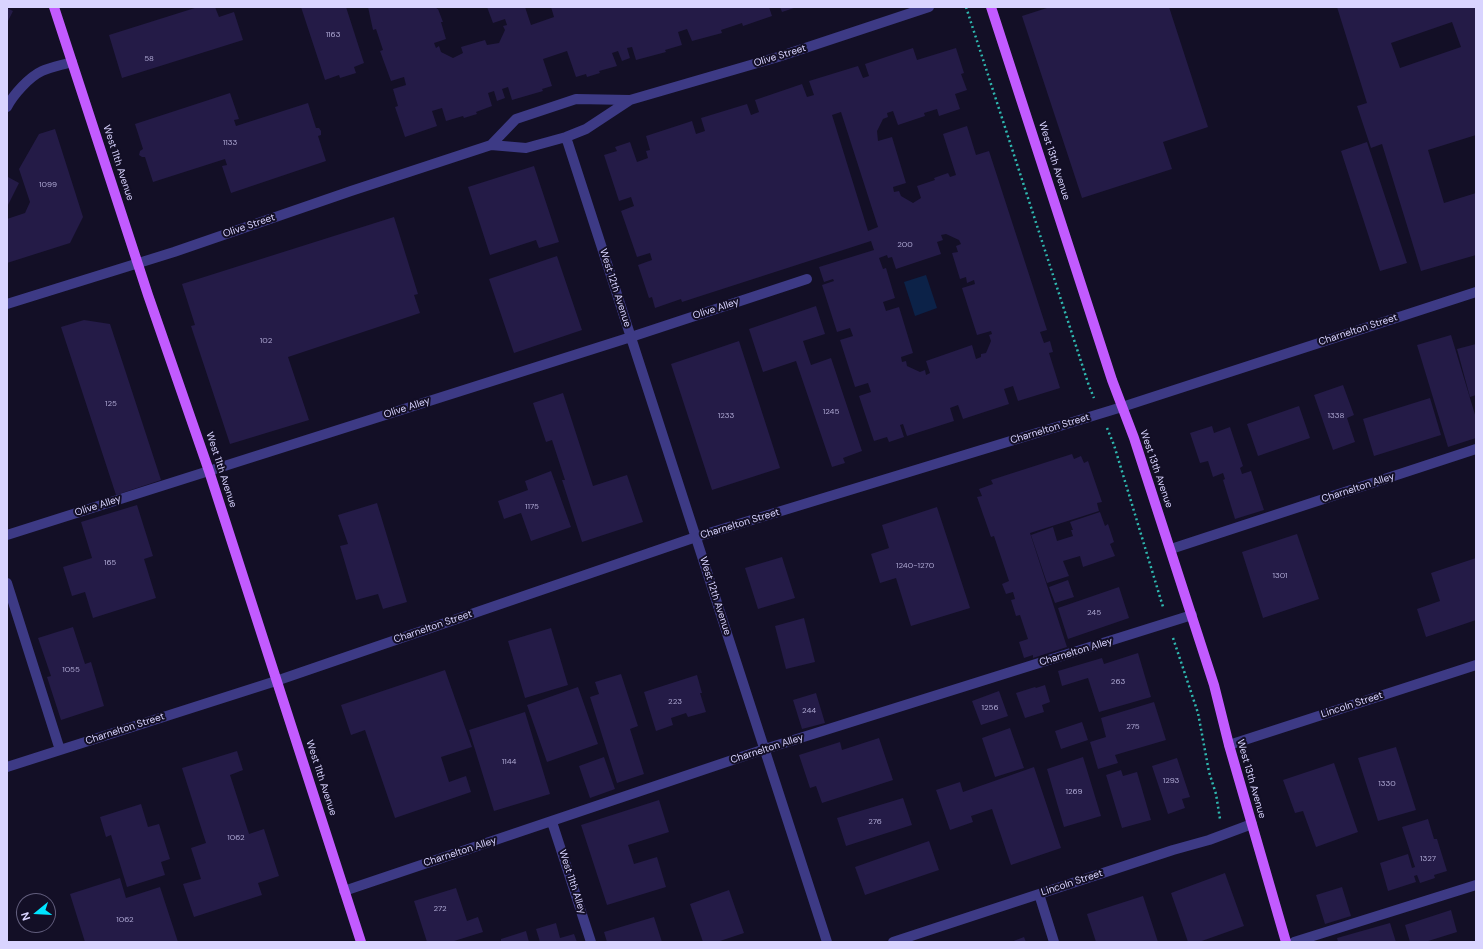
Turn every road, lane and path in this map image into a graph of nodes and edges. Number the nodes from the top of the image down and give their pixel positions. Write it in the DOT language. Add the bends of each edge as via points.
graph roads {
  1 [pos="54,7"];
  2 [pos="929,7"];
  3 [pos="990,7"];
  4 [pos="72,62"];
  5 [pos="630,100"];
  6 [pos="7,107"];
  7 [pos="566,136"];
  8 [pos="491,145"];
  9 [pos="138,264"];
  10 [pos="807,279"];
  11 [pos="1476,292"];
  12 [pos="7,304"];
  13 [pos="631,337"];
  14 [pos="1122,407"];
  15 [pos="1476,449"];
  16 [pos="209,471"];
  17 [pos="7,536"];
  18 [pos="696,537"];
  19 [pos="1171,549"];
  20 [pos="7,583"];
  21 [pos="1192,615"];
  22 [pos="1476,665"];
  23 [pos="276,681"];
  24 [pos="1229,745"];
  25 [pos="765,749"];
  26 [pos="60,750"];
  27 [pos="7,767"];
  28 [pos="552,822"];
  29 [pos="1252,824"];
  30 [pos="1476,885"];
  31 [pos="344,891"];
  32 [pos="1039,894"];
  33 [pos="361,942"];
  34 [pos="591,942"];
  35 [pos="827,942"];
  36 [pos="893,942"];
  37 [pos="1054,942"];
  38 [pos="1286,942"];
  39 [pos="1294,942"];
  1 -- 4 [label="main road, West 11th Avenue"];
  2 -- 5 [label="street, Olive Street" via="778,57"];
  3 -- 14 [label="main road, West 13th Avenue"];
  4 -- 6 [label="street" via="41,72 26,83"];
  4 -- 9 [label="main road, West 11th Avenue"];
  5 -- 7 [label="street, Olive Street" via="586,129"];
  5 -- 8 [label="street, Olive Street" via="576,99 516,119"];
  7 -- 8 [label="street, Olive Street" via="526,148"];
  7 -- 13 [label="street, West 12th Avenue"];
  8 -- 9 [label="street, Olive Street"];
  9 -- 12 [label="street, Olive Street"];
  9 -- 16 [label="main road, West 11th Avenue"];
  10 -- 13 [label="street, Olive Alley"];
  11 -- 14 [label="street, Charnelton Street"];
  13 -- 16 [label="street, Olive Alley"];
  13 -- 18 [label="street, West 12th Avenue"];
  14 -- 18 [label="street, Charnelton Street"];
  14 -- 19 [label="main road, West 13th Avenue"];
  15 -- 19 [label="street, Charnelton Alley"];
  16 -- 17 [label="street, Olive Alley"];
  16 -- 23 [label="main road, West 11th Avenue"];
  18 -- 23 [label="street, Charnelton Street"];
  18 -- 25 [label="street, West 12th Avenue"];
  19 -- 21 [label="main road, West 13th Avenue"];
  20 -- 26 [label="street"];
  21 -- 24 [label="main road, West 13th Avenue"];
  21 -- 25 [label="street, Charnelton Alley"];
  22 -- 24 [label="street, Lincoln Street"];
  23 -- 26 [label="street, Charnelton Street"];
  23 -- 31 [label="main road, West 11th Avenue"];
  24 -- 29 [label="main road, West 13th Avenue"];
  25 -- 28 [label="street, Charnelton Alley"];
  25 -- 35 [label="street, West 12th Avenue"];
  26 -- 27 [label="street, Charnelton Street"];
  28 -- 31 [label="street, Charnelton Alley"];
  28 -- 34 [label="street, West 11th Alley"];
  29 -- 32 [label="street, Lincoln Street"];
  29 -- 38 [label="main road, West 13th Avenue"];
  30 -- 39 [label="street"];
  31 -- 33 [label="main road, West 11th Avenue"];
  32 -- 36 [label="street, Lincoln Street"];
  32 -- 37 [label="street"];
}
